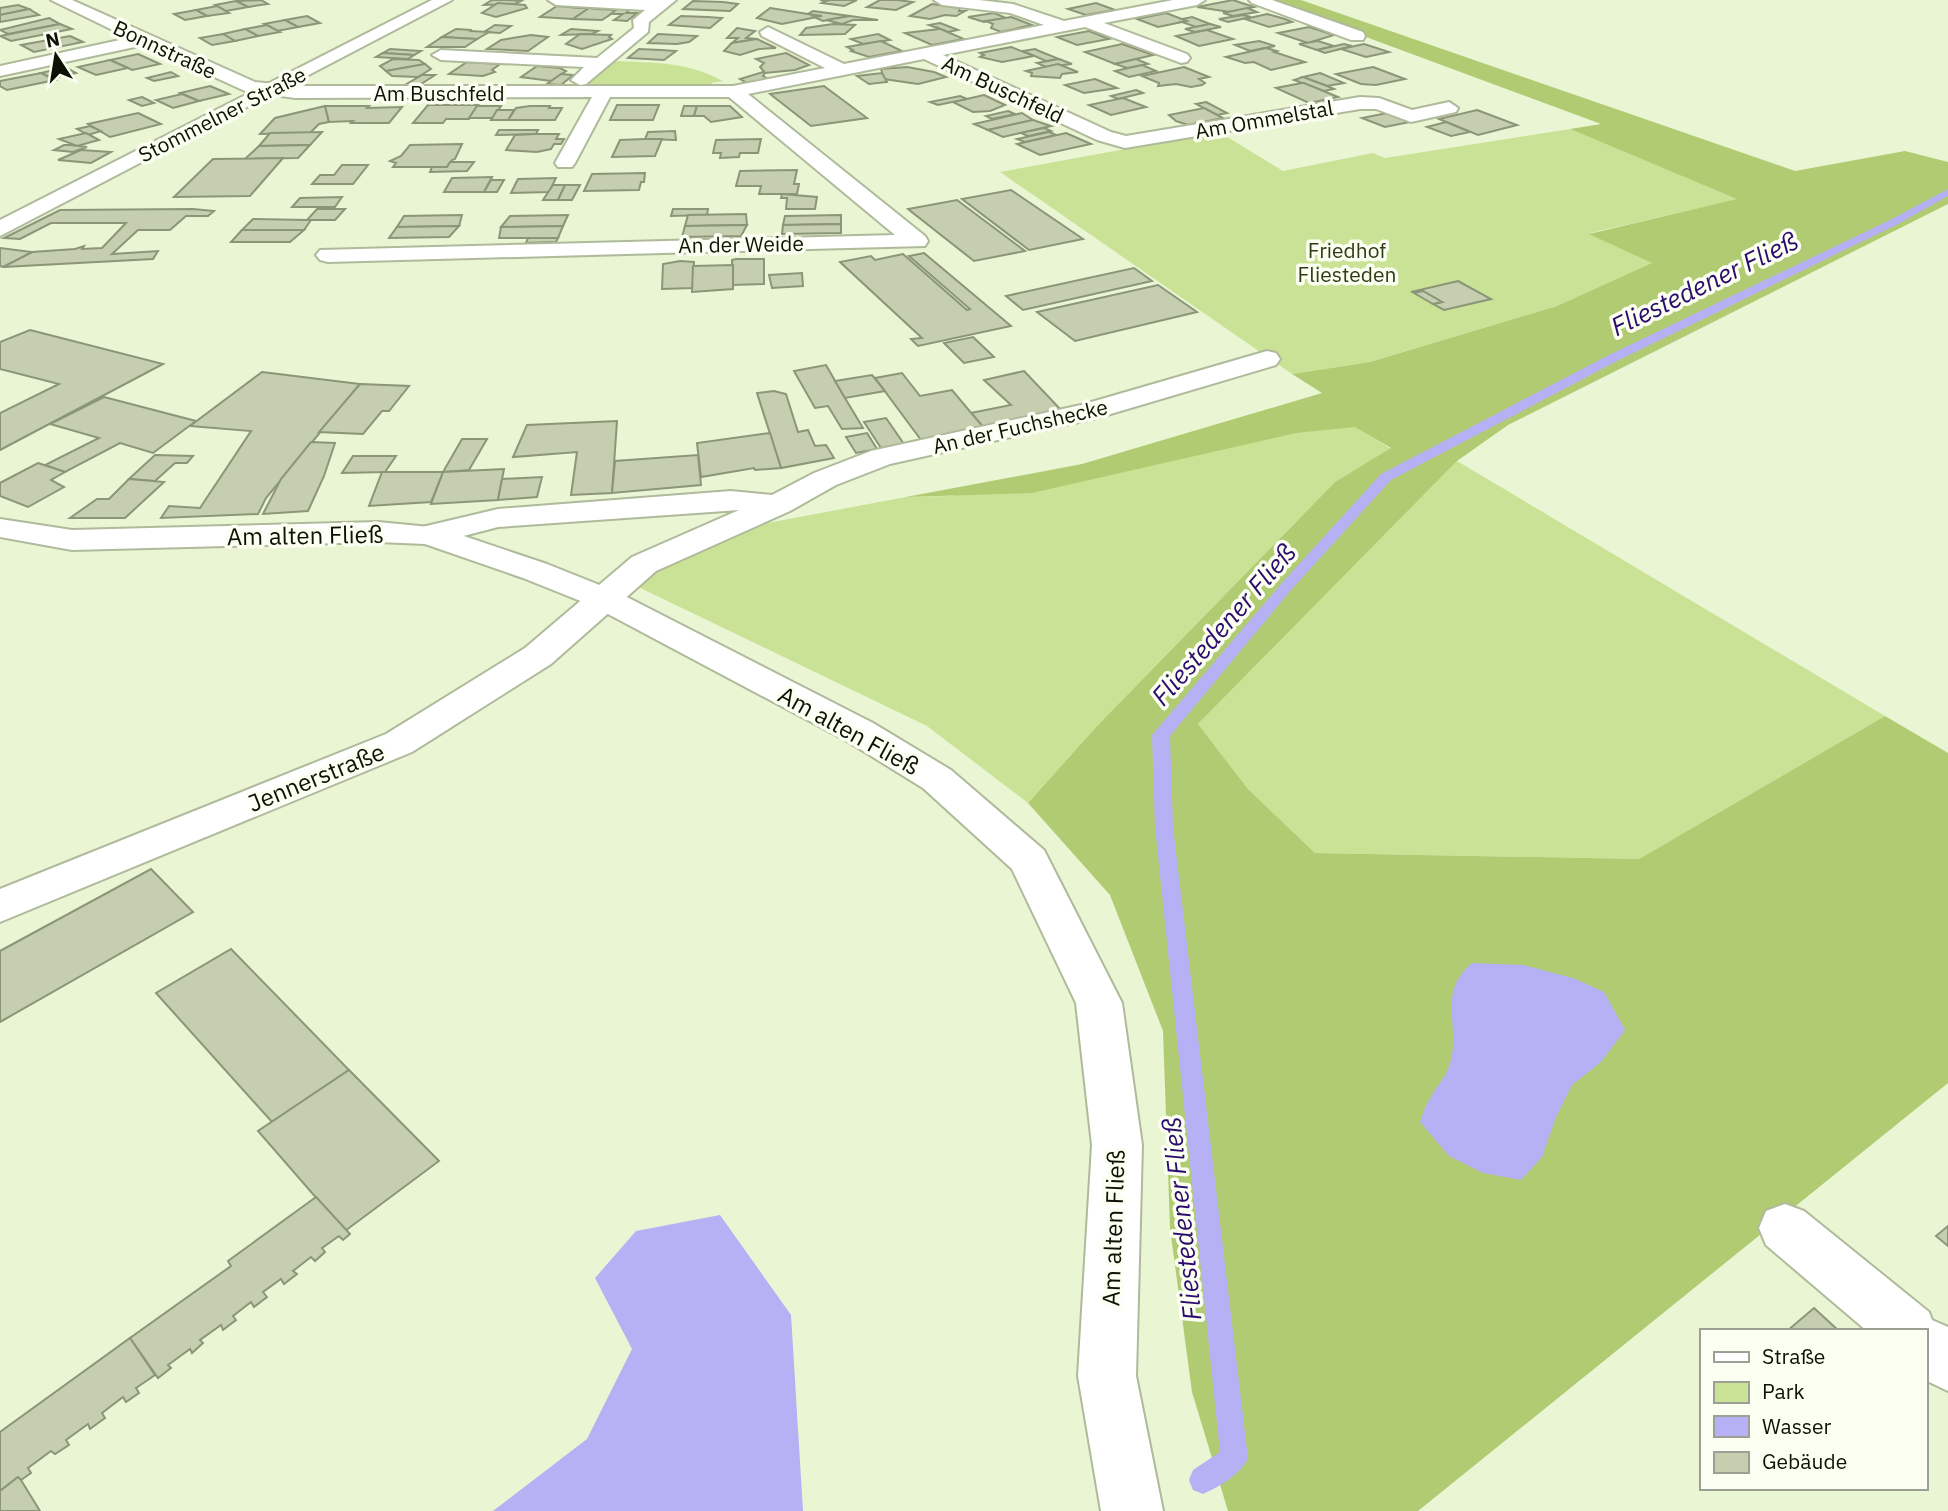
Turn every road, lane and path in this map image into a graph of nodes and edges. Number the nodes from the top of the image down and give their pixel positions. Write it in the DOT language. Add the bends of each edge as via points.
graph roads {
  1 [pos="60,0"];
  2 [pos="444,0"];
  3 [pos="556,0"];
  4 [pos="942,0"];
  5 [pos="1111,0"];
  6 [pos="1197,0"];
  7 [pos="1257,0"];
  8 [pos="664,3"];
  9 [pos="1142,11"];
  10 [pos="1087,22"];
  11 [pos="1062,27"];
  12 [pos="768,32"];
  13 [pos="1357,36"];
  14 [pos="148,39"];
  15 [pos="925,53"];
  16 [pos="441,55"];
  17 [pos="1181,58"];
  18 [pos="600,63"];
  19 [pos="841,69"];
  20 [pos="0,71"];
  21 [pos="273,89"];
  22 [pos="733,91"];
  23 [pos="604,92"];
  24 [pos="565,93"];
  25 [pos="1448,108"];
  26 [pos="1081,125"];
  27 [pos="565,163"];
  28 [pos="0,229"];
  29 [pos="328,255"];
  30 [pos="1267,359"];
  31 [pos="779,505"];
  32 [pos="0,528"];
  33 [pos="429,536"];
  34 [pos="605,600"];
  35 [pos="0,906"];
  36 [pos="1785,1228"];
  37 [pos="1907,1329"];
  38 [pos="1927,1346"];
  39 [pos="1948,1363"];
  40 [pos="1132,1511"];
  1 -- 14 [label="street, Bonnstraße"];
  2 -- 21 [label="street, Stommelner Straße"];
  3 -- 8 [label="street"];
  4 -- 11 [label="street" via="1013,9"];
  5 -- 9 [label="street"];
  6 -- 9 [label="street, Am Buschfeld"];
  7 -- 13 [label="street"];
  8 -- 18 [label="street" via="641,20 642,29"];
  9 -- 10 [label="street, Am Buschfeld"];
  10 -- 11 [label="street, Am Buschfeld"];
  10 -- 17 [label="street"];
  11 -- 15 [label="street, Am Buschfeld"];
  12 -- 19 [label="street"];
  14 -- 20 [label="street"];
  14 -- 21 [label="street, Bonnstraße" via="225,76"];
  15 -- 19 [label="street, Am Buschfeld"];
  15 -- 26 [label="street, Am Buschfeld"];
  16 -- 18 [label="street"];
  18 -- 24 [label="street"];
  19 -- 22 [label="street, Am Buschfeld"];
  21 -- 24 [label="street, Am Buschfeld"];
  21 -- 28 [label="street, Stommelner Straße"];
  22 -- 23 [label="street, Am Buschfeld"];
  22 -- 29 [label="street, An der Weide" via="917,241"];
  23 -- 24 [label="street, Am Buschfeld"];
  23 -- 27 [label="street"];
  25 -- 26 [label="street, Am Ommelstal" via="1411,116 1379,104 1360,103 1125,142"];
  30 -- 31 [label="street, An der Fuchshecke" via="1087,412 881,457 825,479"];
  31 -- 33 [label="street" via="731,500 512,517"];
  31 -- 34 [label="street, An der Fuchshecke" via="643,564"];
  32 -- 33 [label="street, Am alten Fließ" via="72,540 379,532"];
  33 -- 34 [label="street, Am alten Fließ" via="536,571"];
  34 -- 35 [label="street, Jennerstraße" via="538,656 399,743"];
  34 -- 40 [label="street, Am alten Fließ" via="860,732 926,772 1029,860 1099,1003 1117,1145 1107,1376"];
  36 -- 37 [label="street"];
  38 -- 39 [label="street"];
}
